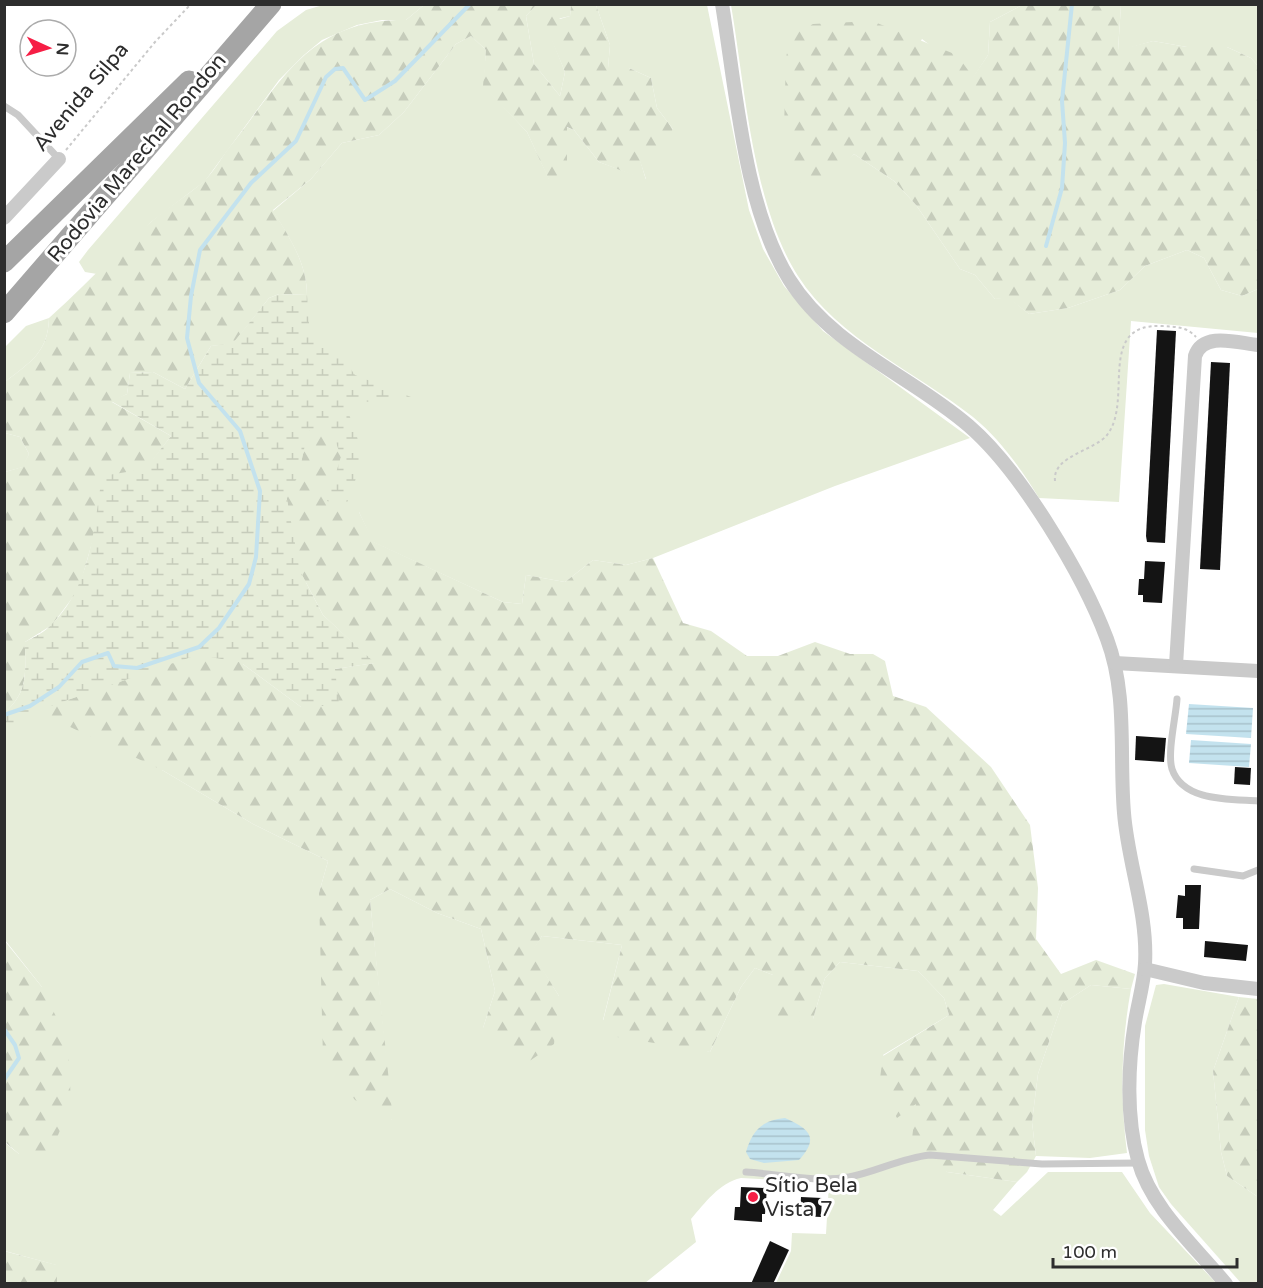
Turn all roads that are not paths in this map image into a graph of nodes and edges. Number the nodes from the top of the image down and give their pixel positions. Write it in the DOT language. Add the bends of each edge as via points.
graph roads {
  1 [pos="271,4"];
  2 [pos="286,4"];
  3 [pos="722,4"];
  4 [pos="238,41"];
  5 [pos="4,106"];
  6 [pos="59,159"];
  7 [pos="4,218"];
  8 [pos="4,262"];
  9 [pos="4,313"];
  10 [pos="1258,345"];
  11 [pos="1115,663"];
  12 [pos="1176,666"];
  13 [pos="1258,671"];
  14 [pos="1177,699"];
  15 [pos="1258,801"];
  16 [pos="1194,868"];
  17 [pos="1258,870"];
  18 [pos="1145,969"];
  19 [pos="1258,989"];
  20 [pos="1138,1163"];
  21 [pos="746,1172"];
  22 [pos="1226,1284"];
  1 -- 4 [label="main road, Rodovia Marechal Rondon"];
  2 -- 4 [label="main road"];
  3 -- 11 [label="street" via="757,203 790,281 828,324 970,426 996,453 1075,573 1097,615"];
  4 -- 8 [label="main road" via="180,89"];
  4 -- 9 [label="main road, Rodovia Marechal Rondon"];
  5 -- 6 [label="lane" via="18,115"];
  6 -- 7 [label="street, Avenida Silpa"];
  10 -- 12 [label="street" via="1214,340 1202,343 1195,356"];
  11 -- 12 [label="street"];
  11 -- 18 [label="street" via="1122,726 1124,815 1145,931"];
  12 -- 13 [label="street"];
  14 -- 15 [label="lane" via="1172,760 1177,776 1202,795"];
  16 -- 17 [label="lane" via="1243,876"];
  18 -- 19 [label="street" via="1204,983"];
  18 -- 20 [label="street" via="1131,1061 1131,1107"];
  20 -- 21 [label="lane" via="1042,1164 930,1155 828,1179"];
  20 -- 22 [label="street" via="1167,1215"];
}
